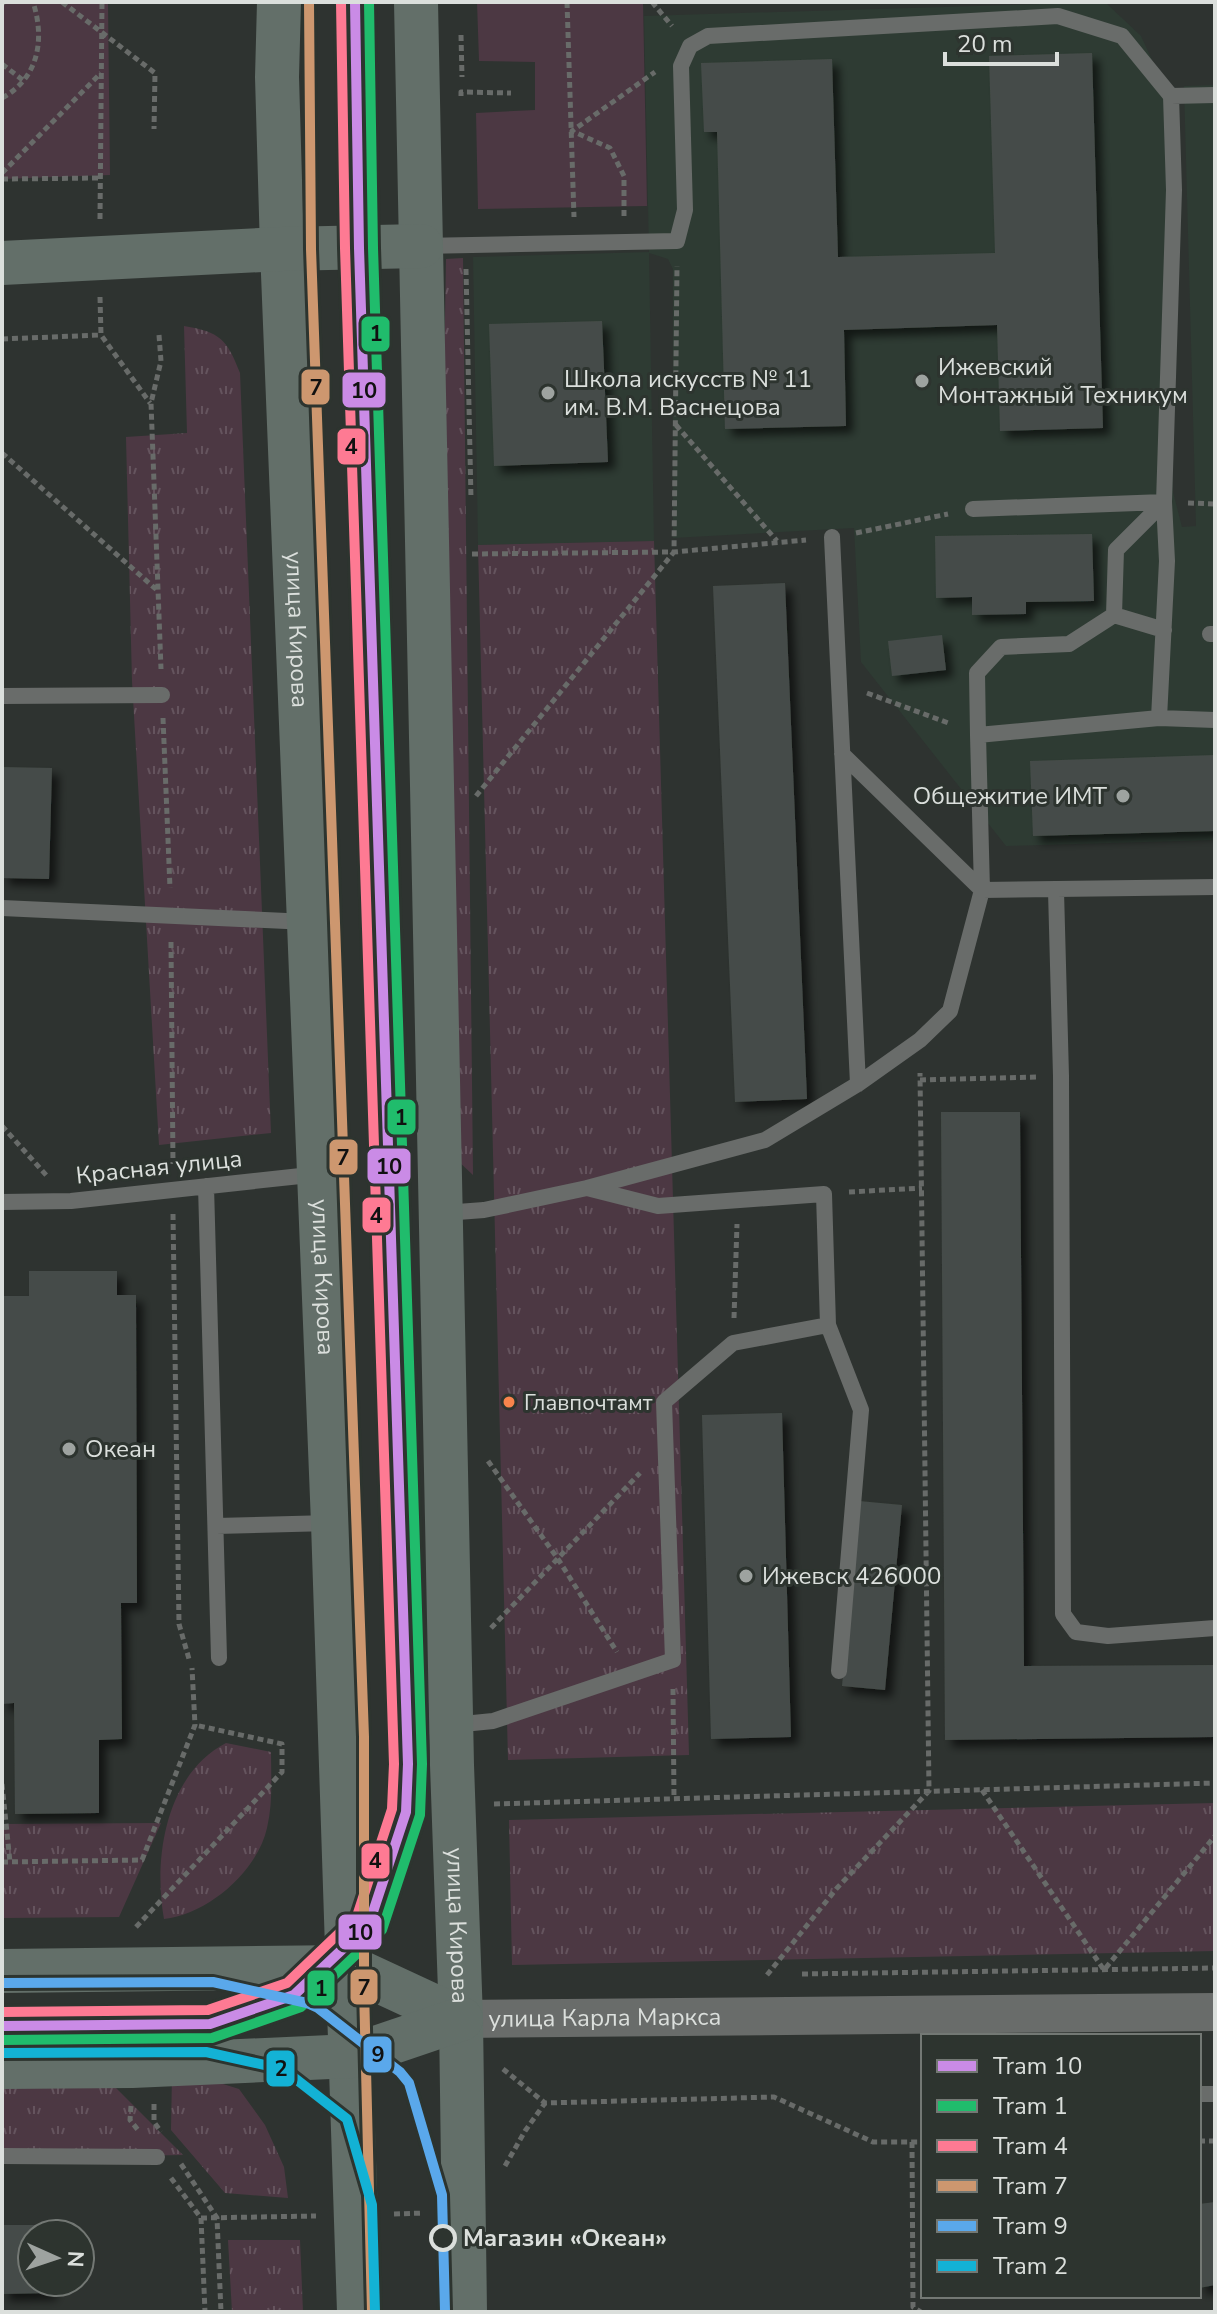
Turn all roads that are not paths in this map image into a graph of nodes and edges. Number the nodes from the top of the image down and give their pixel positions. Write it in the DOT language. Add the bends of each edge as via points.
graph roads {
  1 [pos="279,2"];
  2 [pos="416,2"];
  3 [pos="1215,95"];
  4 [pos="1171,96"];
  5 [pos="421,246"];
  6 [pos="282,249"];
  7 [pos="2,263"];
  8 [pos="1164,502"];
  9 [pos="973,509"];
  10 [pos="832,537"];
  11 [pos="1114,615"];
  12 [pos="1164,630"];
  13 [pos="162,695"];
  14 [pos="2,696"];
  15 [pos="1159,718"];
  16 [pos="1215,720"];
  17 [pos="978,735"];
  18 [pos="842,754"];
  19 [pos="1215,887"];
  20 [pos="982,890"];
  21 [pos="1056,891"];
  22 [pos="2,908"];
  23 [pos="310,922"];
  24 [pos="858,1084"];
  25 [pos="320,1174"];
  26 [pos="206,1186"];
  27 [pos="587,1188"];
  28 [pos="2,1202"];
  29 [pos="441,1214"];
  30 [pos="828,1325"];
  31 [pos="333,1523"];
  32 [pos="216,1526"];
  33 [pos="1215,1628"];
  34 [pos="219,1658"];
  35 [pos="839,1671"];
  36 [pos="452,1725"];
  37 [pos="349,1967"];
  38 [pos="2,1971"];
  39 [pos="1215,2012"];
  40 [pos="461,2019"];
  41 [pos="352,2056"];
  42 [pos="2,2067"];
  43 [pos="2,2156"];
  44 [pos="157,2157"];
  45 [pos="359,2312"];
  46 [pos="465,2312"];
  1 -- 6 [label="main road, улица Кирова"];
  2 -- 5 [label="main road, улица Кирова"];
  3 -- 4 [label="lane"];
  4 -- 5 [label="lane" via="1122,36 1058,16 708,36 690,46 681,66 685,210 677,241"];
  4 -- 8 [label="lane" via="1174,190"];
  5 -- 6 [label="main road"];
  5 -- 29 [label="main road, улица Кирова"];
  6 -- 7 [label="main road"];
  6 -- 23 [label="main road, улица Кирова"];
  8 -- 9 [label="lane"];
  8 -- 11 [label="lane" via="1116,550"];
  8 -- 12 [label="lane"];
  10 -- 18 [label="lane"];
  11 -- 12 [label="lane"];
  11 -- 17 [label="lane" via="1069,644 1001,647 977,673"];
  12 -- 15 [label="lane"];
  13 -- 14 [label="lane"];
  15 -- 16 [label="lane"];
  15 -- 17 [label="lane"];
  17 -- 20 [label="lane"];
  18 -- 20 [label="lane"];
  18 -- 24 [label="lane"];
  19 -- 21 [label="lane"];
  20 -- 21 [label="lane"];
  20 -- 24 [label="lane" via="950,1011 920,1040"];
  21 -- 33 [label="lane" via="1063,1614 1076,1632 1097,1635"];
  22 -- 23 [label="lane"];
  23 -- 25 [label="main road, улица Кирова"];
  24 -- 27 [label="lane" via="765,1140"];
  25 -- 26 [label="lane, Красная улица"];
  25 -- 31 [label="main road, улица Кирова"];
  26 -- 28 [label="lane, Красная улица" via="71,1201"];
  26 -- 32 [label="lane"];
  27 -- 29 [label="lane"];
  27 -- 30 [label="lane" via="658,1206 824,1194"];
  29 -- 36 [label="main road, улица Кирова"];
  30 -- 35 [label="lane" via="861,1410"];
  30 -- 36 [label="lane" via="733,1343 664,1402 673,1660 493,1721"];
  31 -- 32 [label="lane"];
  31 -- 37 [label="main road, улица Кирова"];
  32 -- 34 [label="lane"];
  36 -- 40 [label="main road, улица Кирова"];
  37 -- 38 [label="main road"];
  37 -- 40 [label="main road"];
  37 -- 41 [label="main road, улица Кирова"];
  39 -- 40 [label="street, улица Карла Маркса"];
  40 -- 41 [label="main road, улица Карла Маркса"];
  40 -- 46 [label="main road, улица Кирова"];
  41 -- 42 [label="main road, улица Карла Маркса"];
  41 -- 45 [label="main road, улица Кирова"];
  43 -- 44 [label="lane"];
}
